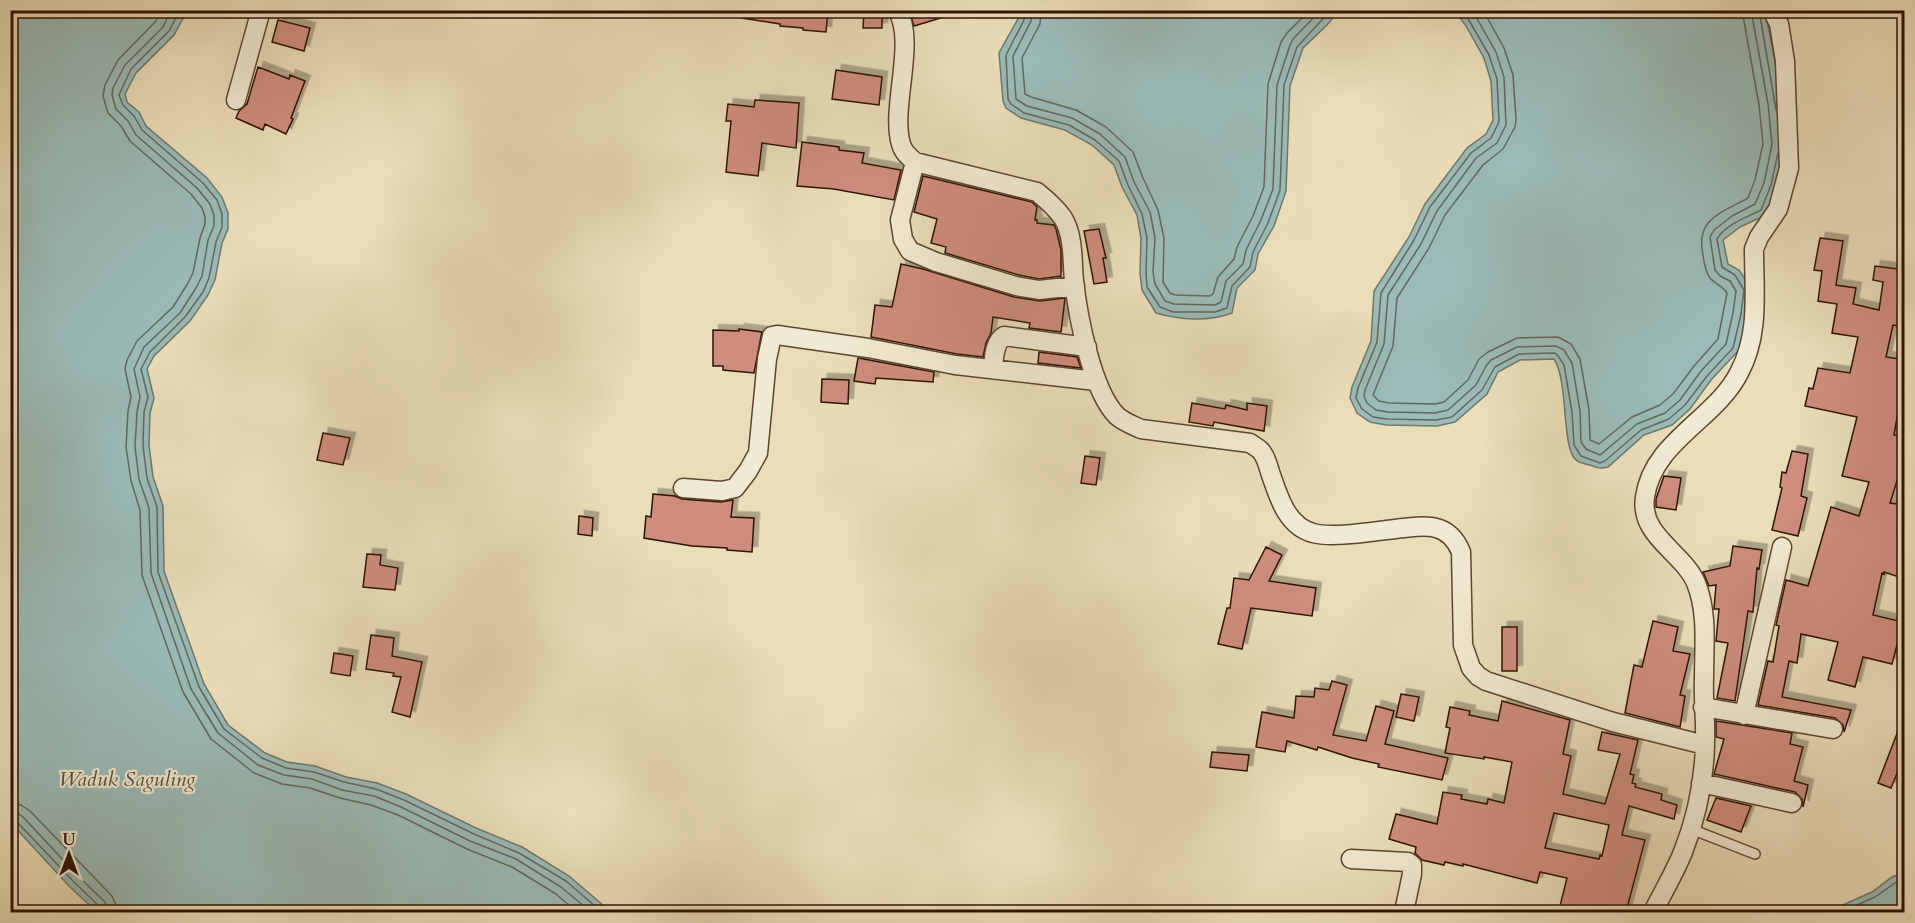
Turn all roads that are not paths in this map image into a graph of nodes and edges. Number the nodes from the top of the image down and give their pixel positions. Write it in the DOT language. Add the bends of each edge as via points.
graph roads {
  1 [pos="261,10"];
  2 [pos="897,10"];
  3 [pos="1772,10"];
  4 [pos="236,100"];
  5 [pos="915,162"];
  6 [pos="1075,286"];
  7 [pos="1087,347"];
  8 [pos="993,369"];
  9 [pos="1096,381"];
  10 [pos="683,488"];
  11 [pos="1782,547"];
  12 [pos="1703,707"];
  13 [pos="1744,715"];
  14 [pos="1833,729"];
  15 [pos="1705,745"];
  16 [pos="1701,783"];
  17 [pos="1792,803"];
  18 [pos="1691,829"];
  19 [pos="1755,854"];
  20 [pos="1351,859"];
  21 [pos="1404,912"];
  22 [pos="1653,912"];
  1 -- 4 [label="street"];
  2 -- 5 [label="street" via="904,33 901,144"];
  3 -- 12 [label="street" via="1779,24 1785,61 1789,168 1778,209 1754,249 1754,330 1749,352 1718,402 1676,441 1652,472 1644,506 1651,530 1689,571 1702,601"];
  5 -- 6 [label="street" via="1037,192 1064,220"];
  5 -- 6 [label="street" via="900,220 910,251 1016,286 1039,290"];
  6 -- 7 [label="street"];
  7 -- 8 [label="street" via="1004,336 997,345"];
  7 -- 9 [label="street"];
  8 -- 9 [label="street"];
  8 -- 10 [label="street" via="772,336 758,453 748,471 735,489"];
  9 -- 15 [label="street" via="1106,401 1126,423 1141,429 1250,443 1260,449 1284,508 1300,527 1313,533 1331,535 1418,527 1446,532 1456,540 1461,552 1463,645 1471,668 1486,681 1613,722"];
  11 -- 13 [label="street"];
  12 -- 13 [label="street"];
  12 -- 15 [label="street"];
  13 -- 14 [label="street"];
  15 -- 16 [label="street"];
  16 -- 17 [label="street"];
  16 -- 18 [label="street"];
  18 -- 19 [label="lane"];
  18 -- 22 [label="street"];
  20 -- 21 [label="street" via="1412,865"];
}
